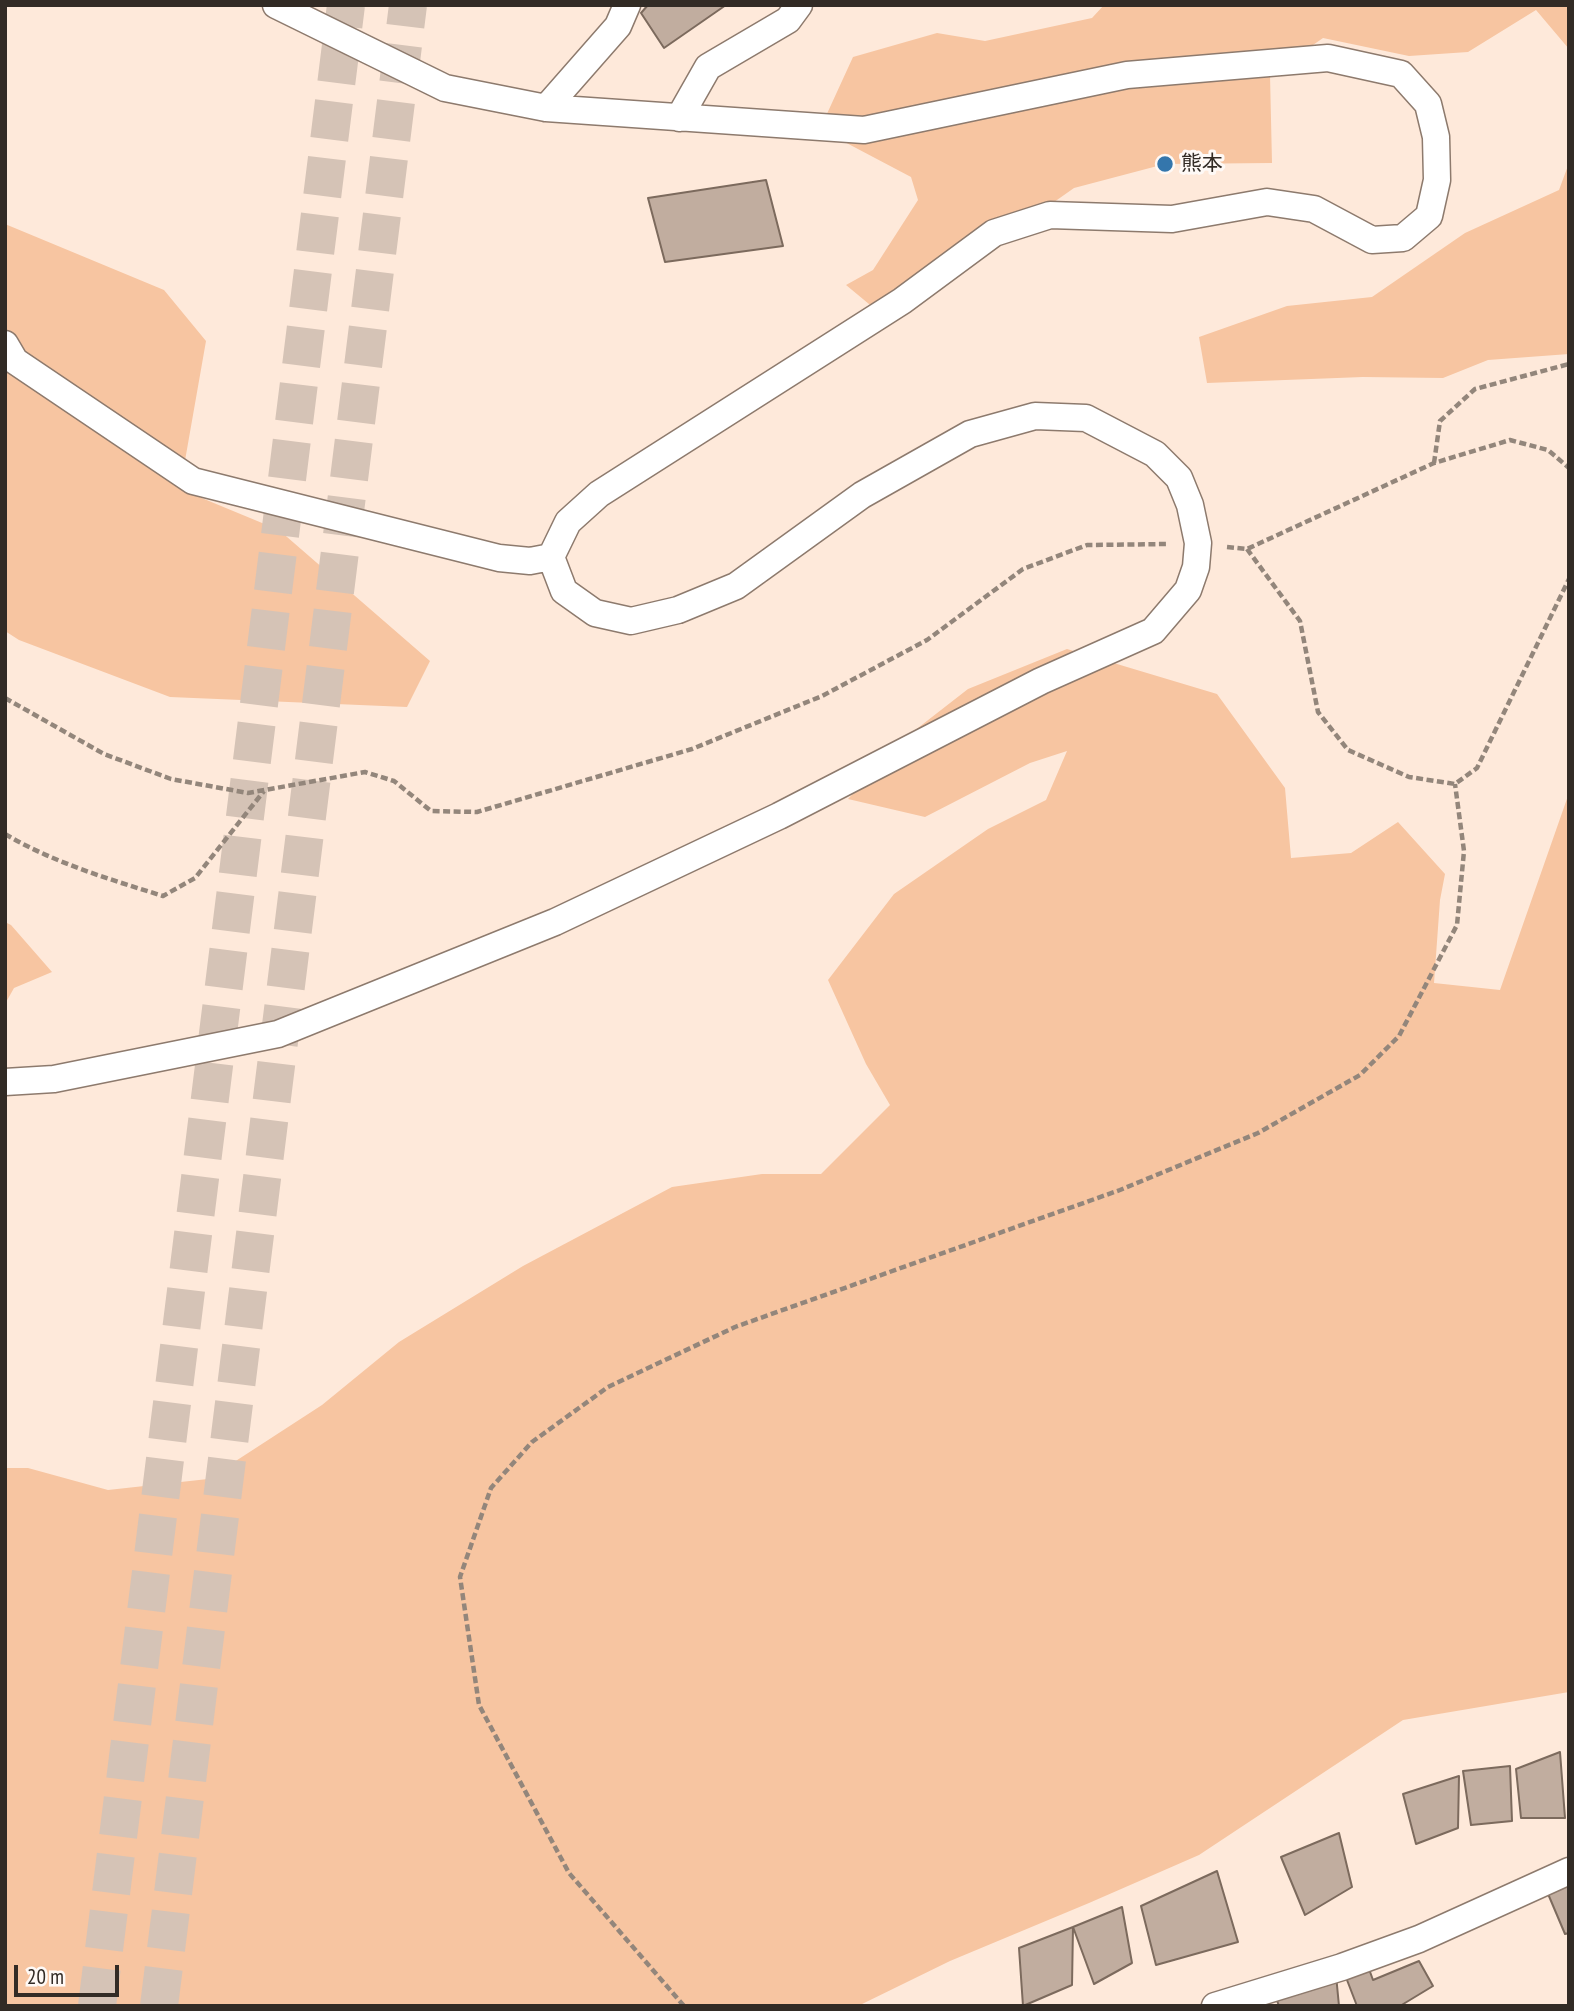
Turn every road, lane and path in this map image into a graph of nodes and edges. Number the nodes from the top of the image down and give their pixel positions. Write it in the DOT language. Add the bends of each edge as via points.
graph roads {
  1 [pos="276,5"];
  2 [pos="627,5"];
  3 [pos="799,5"];
  4 [pos="546,108"];
  5 [pos="679,118"];
  6 [pos="5,344"];
  7 [pos="1569,364"];
  8 [pos="1434,463"];
  9 [pos="1569,468"];
  10 [pos="1198,543"];
  11 [pos="1247,549"];
  12 [pos="551,558"];
  13 [pos="1569,579"];
  14 [pos="5,698"];
  15 [pos="1455,784"];
  16 [pos="265,790"];
  17 [pos="5,834"];
  18 [pos="5,1082"];
  19 [pos="1569,1871"];
  20 [pos="684,2006"];
  21 [pos="1215,2006"];
  1 -- 4 [label="street" via="445,88"];
  2 -- 4 [label="street" via="618,26"];
  3 -- 5 [label="street" via="788,20 708,67"];
  4 -- 5 [label="street"];
  5 -- 12 [label="street" via="864,130 1127,75 1328,58 1401,74 1428,104 1436,137 1437,180 1429,216 1403,239 1373,240 1314,209 1268,202 1172,219 1050,215 994,233 902,302 599,494 568,522"];
  6 -- 12 [label="street" via="15,361 193,481 499,558"];
  7 -- 8 [label="path" via="1475,389 1440,421"];
  8 -- 9 [label="path" via="1510,440 1548,450"];
  8 -- 11 [label="path"];
  10 -- 11 [label="path"];
  10 -- 12 [label="street" via="1179,478 1155,454 1086,418 1035,415 970,434 862,495 736,586 678,610 631,621 595,614 564,591"];
  10 -- 16 [label="path" via="1087,545 1023,569 928,640 822,696 692,749 477,812 430,811 394,782 365,772"];
  10 -- 18 [label="street" via="1188,590 1153,631 1041,681 779,816 555,922 278,1034 54,1079"];
  11 -- 15 [label="path" via="1300,621 1318,712 1348,750 1409,778"];
  13 -- 15 [label="path" via="1477,768"];
  14 -- 16 [label="path" via="104,754 171,779 248,793"];
  15 -- 20 [label="path" via="1464,851 1457,925 1399,1036 1360,1075 1258,1133 1120,1189 735,1327 608,1387 532,1442 491,1488 460,1577 479,1705 569,1873"];
  16 -- 17 [label="path" via="195,878 163,896 92,874"];
  19 -- 21 [label="street" via="1419,1939"];
}
